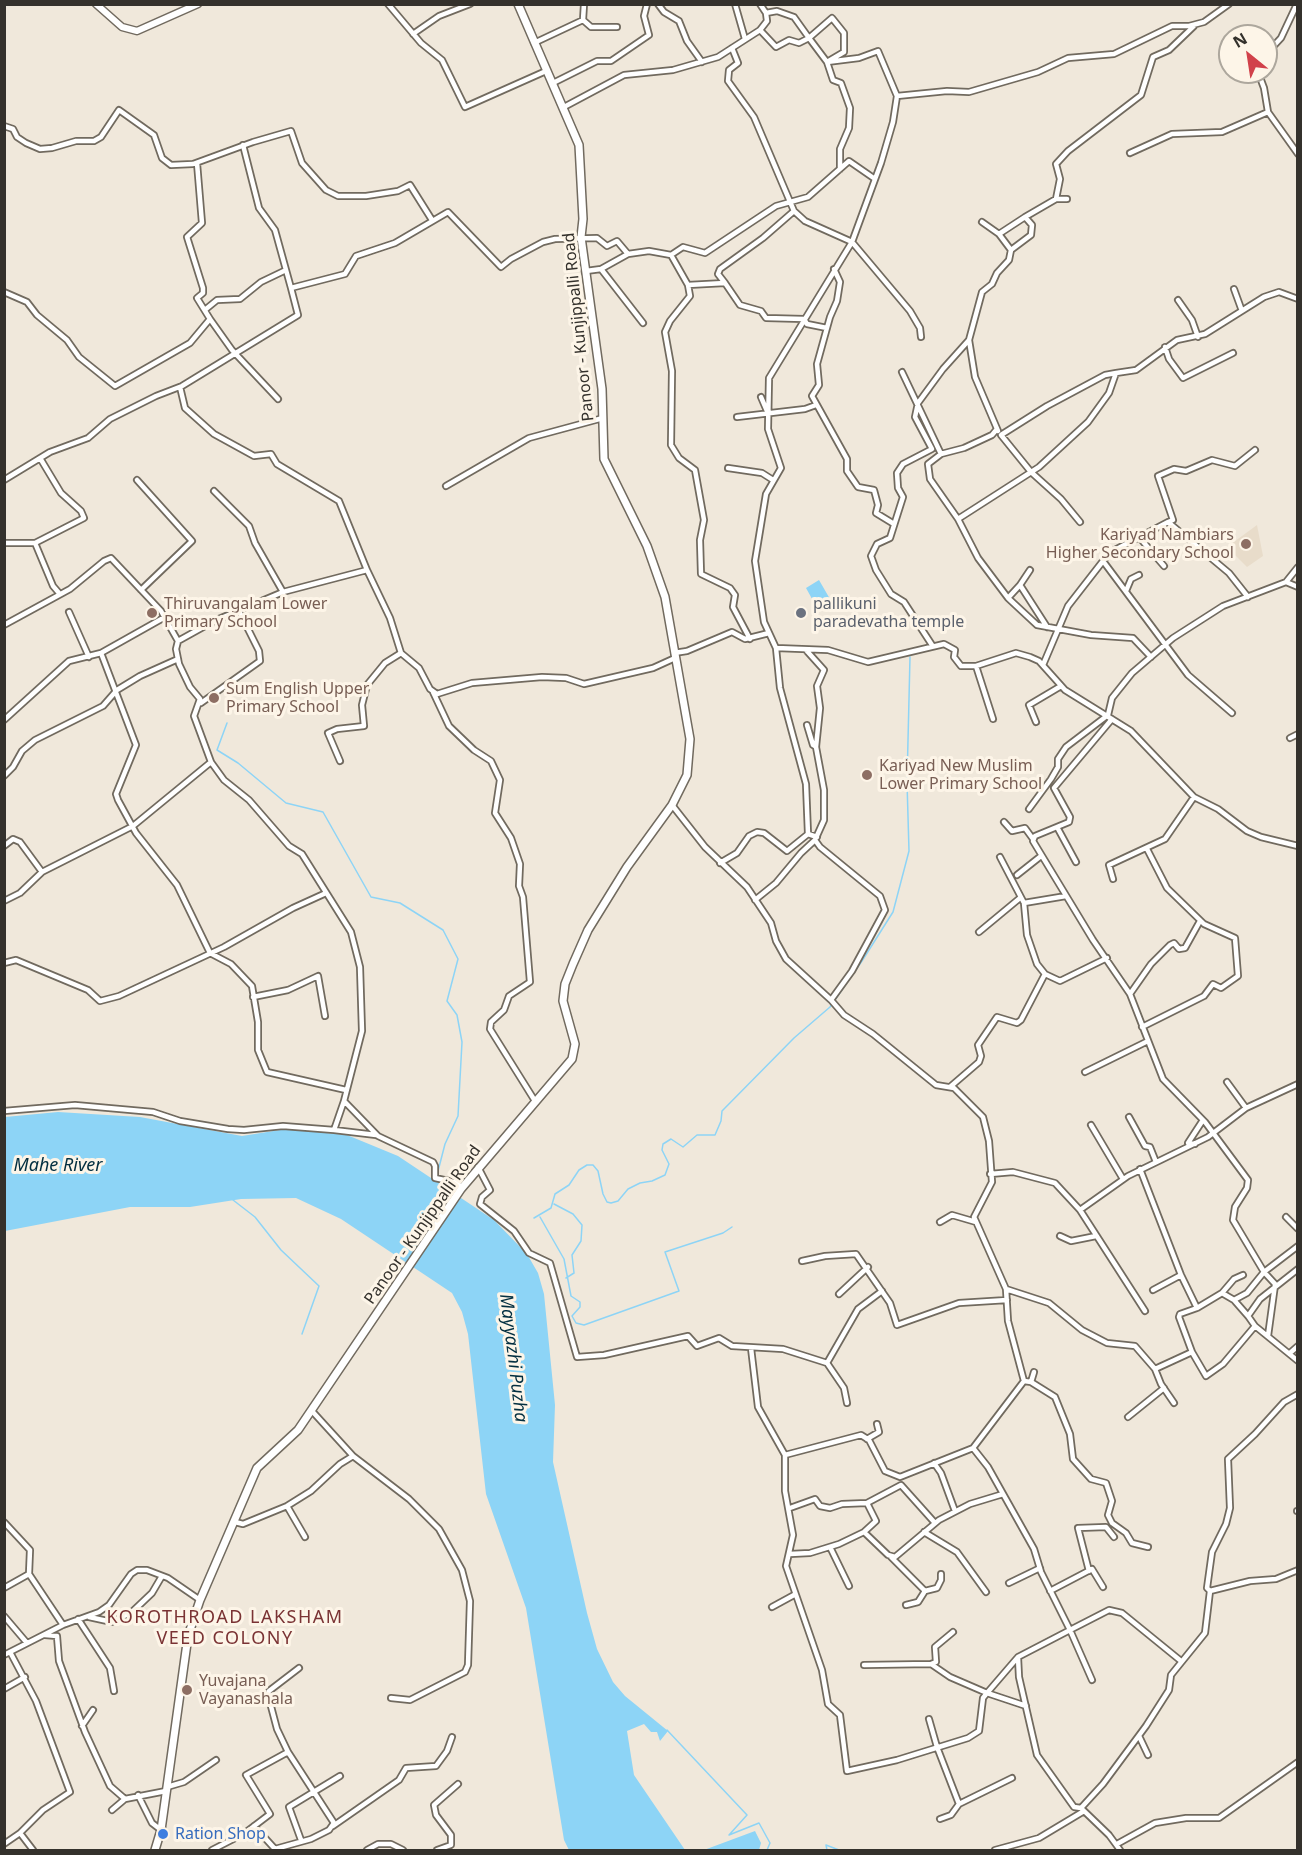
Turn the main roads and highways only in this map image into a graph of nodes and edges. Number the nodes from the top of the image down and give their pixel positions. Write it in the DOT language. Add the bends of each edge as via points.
graph roads {
  1 [pos="518,4"];
  2 [pos="155,1851"];
  1 -- 2 [label="main road, Panoor - Kunjippalli Road" via="579,145 581,237 594,315 606,466 651,555 665,597 690,739 687,775 683,788 588,930 563,993 574,1053 565,1069 461,1188 312,1411 298,1430 257,1468 200,1599 184,1653"];
}
